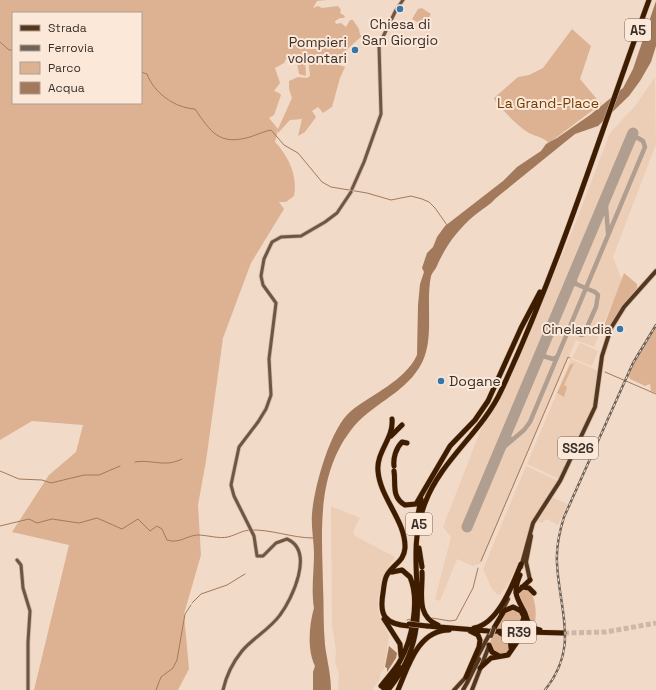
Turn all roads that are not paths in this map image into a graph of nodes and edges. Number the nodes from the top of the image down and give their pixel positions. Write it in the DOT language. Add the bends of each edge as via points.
graph roads {
  1 [pos="403,0"];
  2 [pos="647,0"];
  3 [pos="587,175"];
  4 [pos="656,271"];
  5 [pos="656,274"];
  6 [pos="544,284"];
  7 [pos="602,369"];
  8 [pos="492,408"];
  9 [pos="392,419"];
  10 [pos="402,425"];
  11 [pos="407,443"];
  12 [pos="424,492"];
  13 [pos="534,526"];
  14 [pos="415,534"];
  15 [pos="528,535"];
  16 [pos="521,555"];
  17 [pos="17,560"];
  18 [pos="522,563"];
  19 [pos="392,572"];
  20 [pos="530,580"];
  21 [pos="522,587"];
  22 [pos="516,592"];
  23 [pos="534,593"];
  24 [pos="382,612"];
  25 [pos="409,625"];
  26 [pos="426,626"];
  27 [pos="451,627"];
  28 [pos="459,629"];
  29 [pos="468,630"];
  30 [pos="479,630"];
  31 [pos="491,632"];
  32 [pos="551,632"];
  33 [pos="564,633"];
  34 [pos="489,645"];
  35 [pos="478,667"];
  36 [pos="394,669"];
  37 [pos="466,677"];
  38 [pos="459,686"];
  39 [pos="382,689"];
  40 [pos="28,690"];
  41 [pos="223,690"];
  42 [pos="398,690"];
  43 [pos="454,690"];
  44 [pos="463,690"];
  45 [pos="470,690"];
  1 -- 41 [label="main road" via="379,49 381,114 352,190 332,218 301,236 278,238 272,242 264,259 262,282 276,303 269,359 272,391 265,412 239,447 231,485 253,533 256,554 263,556 280,540 290,540 298,549 300,569 297,582 280,616 242,651 228,675"];
  2 -- 3 [label="highway, A5"];
  3 -- 6 [label="highway, A5"];
  3 -- 8 [label="highway, A5" via="548,280"];
  4 -- 7 [label="main road, SS26" via="614,321 604,348"];
  5 -- 7 [label="main road, SS26" via="619,317 608,341"];
  6 -- 12 [label="highway, A5" via="488,401 475,420 450,446 433,472"];
  6 -- 14 [label="highway, A5" via="494,400 440,470 426,494"];
  7 -- 13 [label="main road, SS26" via="600,396 595,411 562,482"];
  7 -- 15 [label="main road, SS26" via="593,411 560,481 537,515"];
  8 -- 27 [label="highway, A5" via="479,429 444,472 430,498 419,538 424,612 431,622"];
  8 -- 39 [label="highway, A5" via="438,477 422,510 417,537 418,618 415,639 400,675"];
  9 -- 24 [label="highway" via="390,434 378,458 378,471 389,506 403,533 405,548 401,561 386,577"];
  10 -- 19 [label="highway" via="389,439 382,454 379,471 403,526 407,543 403,560"];
  11 -- 12 [label="highway" via="400,444 394,459 394,492 407,506 414,505"];
  12 -- 14 [label="highway, A5" via="416,517"];
  13 -- 18 [label="main road"];
  13 -- 20 [label="main road" via="526,559"];
  14 -- 39 [label="highway, A5" via="416,619 412,644 401,667"];
  15 -- 16 [label="main road"];
  15 -- 18 [label="main road, SS26"];
  17 -- 40 [label="main road" via="20,561 23,588 30,611"];
  18 -- 22 [label="highway"];
  18 -- 28 [label="highway" via="494,617 478,627"];
  18 -- 31 [label="main road"];
  19 -- 25 [label="highway" via="387,580 384,611 392,621"];
  19 -- 36 [label="highway" via="402,570 409,574 414,601 409,639"];
  20 -- 21 [label="highway"];
  21 -- 22 [label="highway"];
  21 -- 23 [label="highway" via="529,588"];
  22 -- 32 [label="highway" via="517,600 530,626"];
  24 -- 25 [label="highway" via="392,623"];
  24 -- 36 [label="highway" via="401,646 401,656"];
  25 -- 26 [label="highway, bridge"];
  26 -- 27 [label="highway"];
  26 -- 28 [label="highway"];
  27 -- 28 [label="highway, R39"];
  28 -- 29 [label="highway, R39"];
  28 -- 30 [label="highway, R39"];
  28 -- 42 [label="highway" via="437,632 424,640 407,668"];
  29 -- 30 [label="highway, R39"];
  29 -- 37 [label="highway" via="478,635 480,642"];
  30 -- 31 [label="highway, R39"];
  30 -- 34 [label="highway" via="506,634 512,644 509,653 501,656 492,652"];
  31 -- 31 [label="highway" via="507,609 515,607 523,613 524,622 517,629"];
  31 -- 32 [label="highway, R39"];
  31 -- 34 [label="main road"];
  31 -- 35 [label="main road"];
  31 -- 37 [label="main road"];
  32 -- 33 [label="highway, R39"];
  32 -- 35 [label="highway" via="523,636 508,655 489,659"];
  34 -- 35 [label="main road"];
  35 -- 44 [label="main road, bridge"];
  35 -- 45 [label="main road"];
  36 -- 39 [label="highway"];
  37 -- 38 [label="main road"];
  38 -- 43 [label="main road"];
  38 -- 45 [label="main road" via="465,686"];
}
